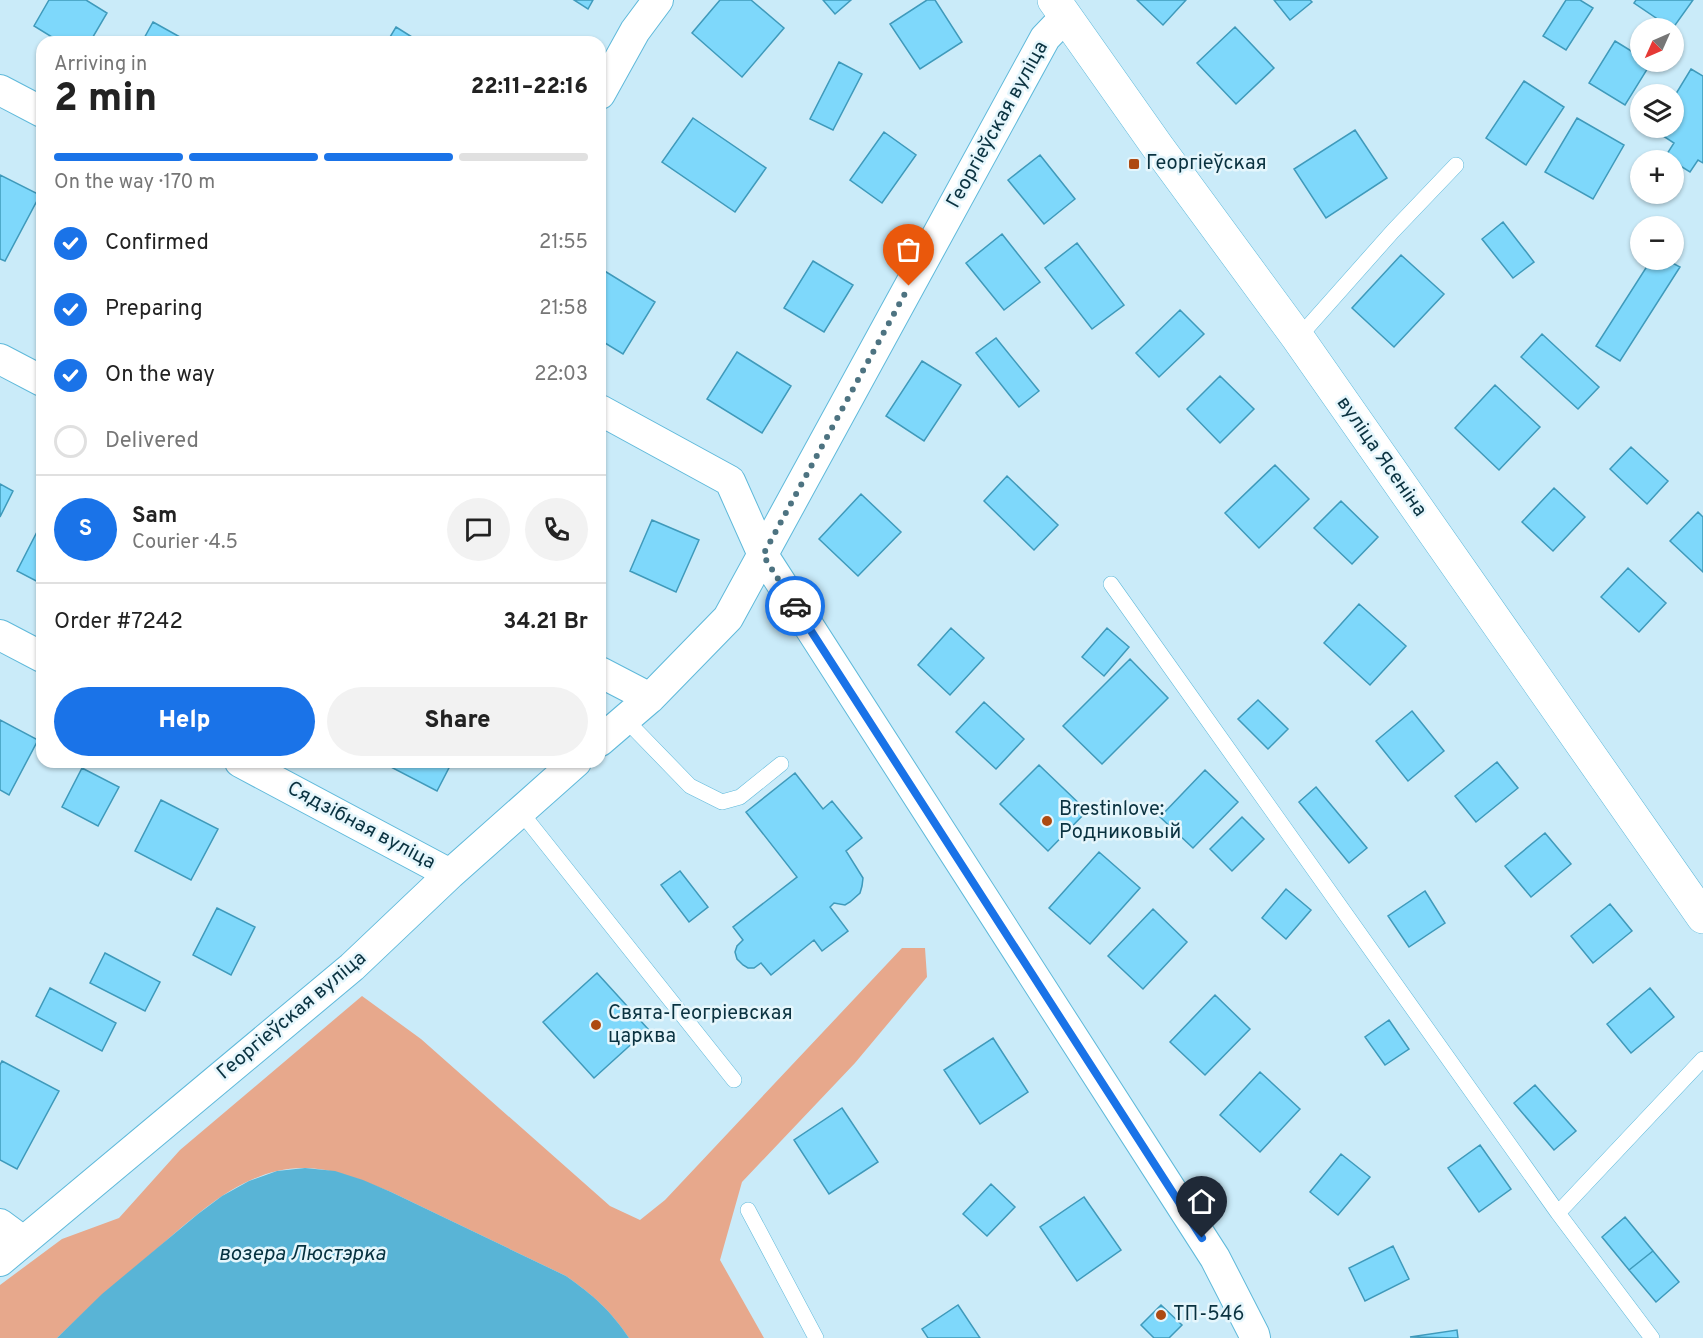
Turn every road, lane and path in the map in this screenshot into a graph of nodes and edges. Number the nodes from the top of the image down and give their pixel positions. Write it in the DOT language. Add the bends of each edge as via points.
graph roads {
  1 [pos="658,0"];
  2 [pos="1060,8"];
  3 [pos="606,83"];
  4 [pos="0,90"];
  5 [pos="36,109"];
  6 [pos="1456,165"];
  7 [pos="1298,338"];
  8 [pos="0,359"];
  9 [pos="36,378"];
  10 [pos="606,413"];
  11 [pos="763,555"];
  12 [pos="1111,584"];
  13 [pos="0,635"];
  14 [pos="36,654"];
  15 [pos="606,675"];
  16 [pos="650,698"];
  17 [pos="625,719"];
  18 [pos="606,736"];
  19 [pos="781,764"];
  20 [pos="251,768"];
  21 [pos="569,768"];
  22 [pos="520,811"];
  23 [pos="450,873"];
  24 [pos="1703,917"];
  25 [pos="1703,1059"];
  26 [pos="734,1080"];
  27 [pos="748,1210"];
  28 [pos="1558,1213"];
  29 [pos="11,1232"];
  30 [pos="0,1261"];
  31 [pos="816,1338"];
  32 [pos="1255,1338"];
  33 [pos="1652,1338"];
  1 -- 3 [label="street" via="635,31"];
  2 -- 7 [label="street, вуліца Ясеніна"];
  2 -- 11 [label="street, Георгіеўская вуліца"];
  4 -- 5 [label="street"];
  6 -- 7 [label="lane"];
  7 -- 24 [label="street, вуліца Ясеніна"];
  8 -- 9 [label="street"];
  10 -- 11 [label="street" via="730,481"];
  11 -- 16 [label="street, Георгіеўская вуліца" via="728,618"];
  11 -- 32 [label="street" via="1215,1258"];
  12 -- 28 [label="lane"];
  13 -- 14 [label="street"];
  15 -- 16 [label="street"];
  16 -- 17 [label="street, Георгіеўская вуліца"];
  17 -- 18 [label="street, Георгіеўская вуліца"];
  17 -- 19 [label="lane" via="690,786 722,802 740,797"];
  20 -- 23 [label="street, Сядзібная вуліца"];
  21 -- 22 [label="street, Георгіеўская вуліца"];
  22 -- 23 [label="street, Георгіеўская вуліца"];
  22 -- 26 [label="lane"];
  23 -- 29 [label="street, Георгіеўская вуліца" via="352,968"];
  25 -- 28 [label="lane"];
  27 -- 31 [label="lane"];
  28 -- 33 [label="lane"];
  29 -- 30 [label="street, Георгіеўская вуліца"];
}
